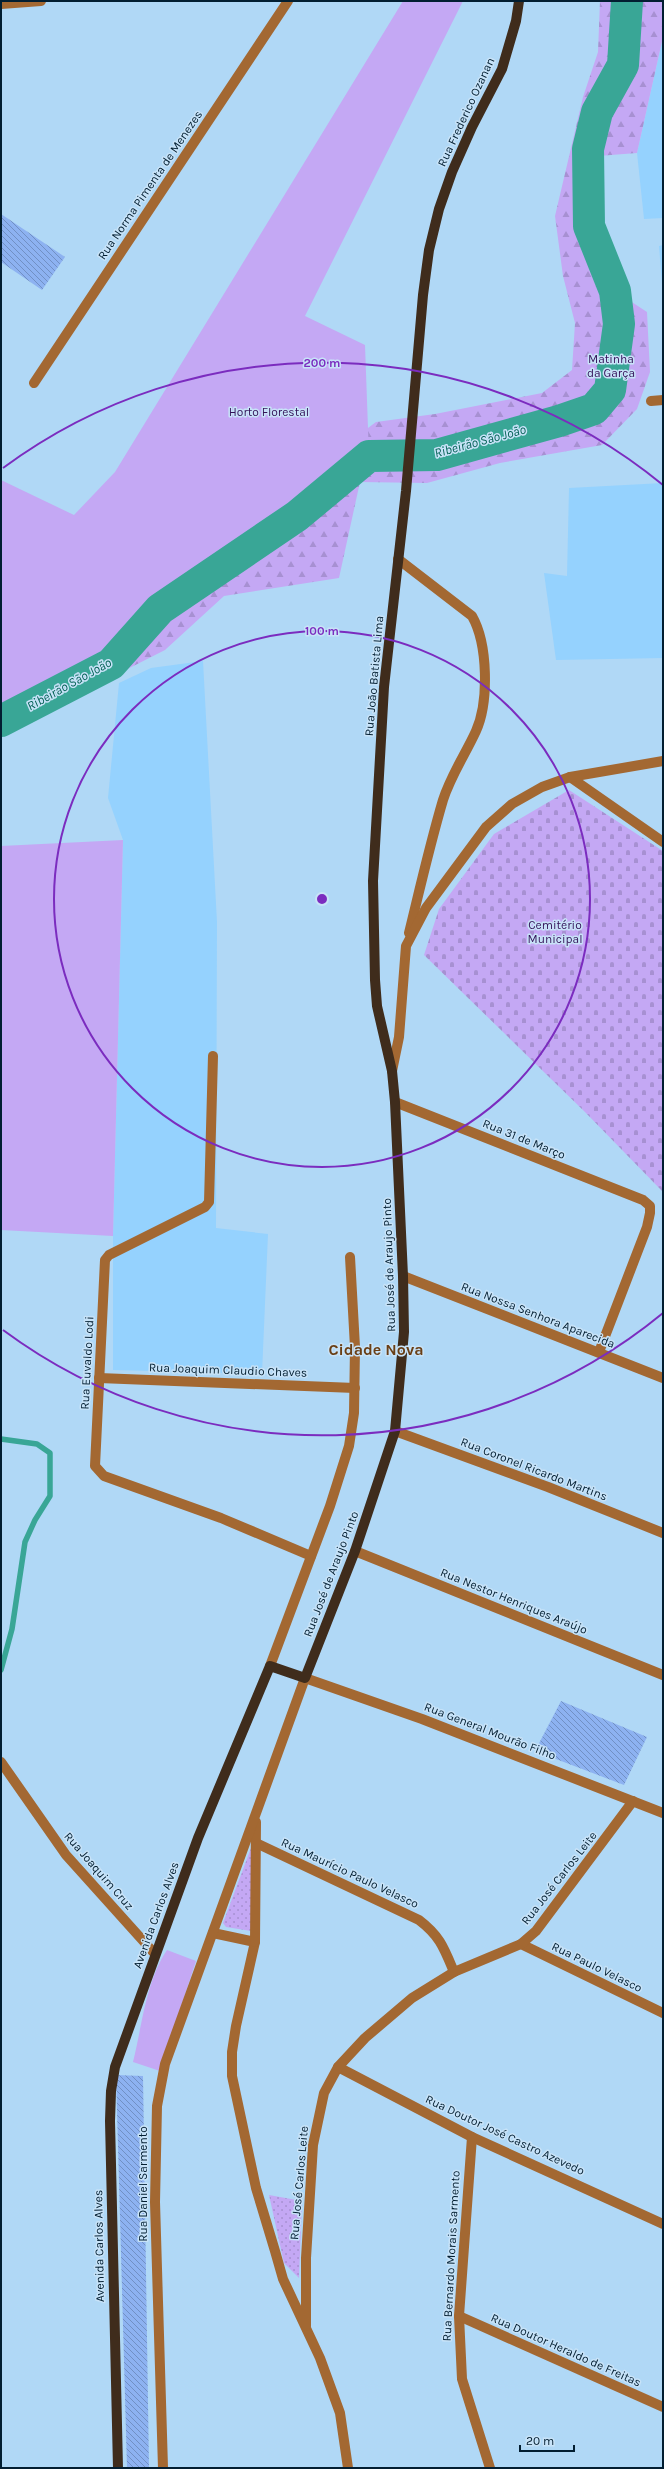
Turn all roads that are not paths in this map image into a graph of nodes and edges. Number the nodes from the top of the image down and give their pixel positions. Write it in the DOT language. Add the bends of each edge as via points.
graph roads {
  1 [pos="41,1"];
  2 [pos="288,1"];
  3 [pos="519,1"];
  4 [pos="1,4"];
  5 [pos="416,375"];
  6 [pos="34,383"];
  7 [pos="663,400"];
  8 [pos="650,401"];
  9 [pos="398,559"];
  10 [pos="663,761"];
  11 [pos="570,777"];
  12 [pos="663,842"];
  13 [pos="406,946"];
  14 [pos="375,980"];
  15 [pos="213,1056"];
  16 [pos="392,1071"];
  17 [pos="395,1102"];
  18 [pos="350,1257"];
  19 [pos="403,1276"];
  20 [pos="599,1352"];
  21 [pos="99,1378"];
  22 [pos="663,1378"];
  23 [pos="355,1388"];
  24 [pos="395,1432"];
  25 [pos="663,1533"];
  26 [pos="355,1551"];
  27 [pos="311,1556"];
  28 [pos="270,1666"];
  29 [pos="663,1675"];
  30 [pos="305,1678"];
  31 [pos="1,1762"];
  32 [pos="633,1801"];
  33 [pos="663,1813"];
  34 [pos="256,1815"];
  35 [pos="256,1843"];
  36 [pos="213,1933"];
  37 [pos="254,1942"];
  38 [pos="521,1944"];
  39 [pos="155,1954"];
  40 [pos="454,1972"];
  41 [pos="663,2013"];
  42 [pos="338,2067"];
  43 [pos="472,2137"];
  44 [pos="663,2224"];
  45 [pos="458,2316"];
  46 [pos="306,2326"];
  47 [pos="663,2407"];
  48 [pos="118,2468"];
  49 [pos="163,2468"];
  50 [pos="348,2468"];
  51 [pos="490,2468"];
  1 -- 4 [label="street"];
  2 -- 6 [label="street, Rua Norma Pimenta de Menezes"];
  3 -- 5 [label="main road, Rua Frederico Ozanan" via="502,69 472,127 439,209 429,250"];
  5 -- 9 [label="main road, Rua João Batista Lima"];
  7 -- 8 [label="street"];
  9 -- 13 [label="street" via="472,616 479,628 485,673 482,712 476,731 451,777 443,800"];
  9 -- 14 [label="main road, Rua João Batista Lima" via="384,687 373,881"];
  10 -- 11 [label="street"];
  11 -- 12 [label="street"];
  11 -- 13 [label="street" via="542,787 512,804 486,827 426,908"];
  13 -- 16 [label="street" via="399,1037"];
  14 -- 16 [label="main road, Rua José de Araujo Pinto" via="377,1006"];
  15 -- 21 [label="street, Rua Euvaldo Lodi" via="209,1202 205,1207 110,1255 105,1260"];
  16 -- 17 [label="main road, Rua José de Araujo Pinto"];
  17 -- 19 [label="main road, Rua José de Araujo Pinto"];
  17 -- 20 [label="street, Rua 31 de Março" via="643,1200 650,1206 647,1227"];
  18 -- 23 [label="street, Rua José de Araujo Pinto"];
  19 -- 20 [label="street, Rua Nossa Senhora Aparecida"];
  19 -- 24 [label="main road, Rua José de Araujo Pinto" via="404,1332"];
  20 -- 22 [label="street, Rua Nossa Senhora Aparecida"];
  21 -- 23 [label="street, Rua Joaquim Claudio Chaves"];
  21 -- 27 [label="street, Rua Euvaldo Lodi" via="95,1466 104,1476 221,1518"];
  23 -- 27 [label="street, Rua José de Araujo Pinto" via="349,1446"];
  24 -- 25 [label="street, Rua Coronel Ricardo Martins" via="548,1487"];
  24 -- 26 [label="main road, Rua José de Araujo Pinto"];
  26 -- 29 [label="street, Rua Nestor Henriques Araújo"];
  26 -- 30 [label="main road, Rua José de Araujo Pinto"];
  27 -- 28 [label="street, Rua José de Araujo Pinto"];
  28 -- 30 [label="main road"];
  28 -- 39 [label="main road, Avenida Carlos Alves" via="198,1838"];
  30 -- 32 [label="street, Rua General Mourão Filho" via="422,1719"];
  30 -- 34 [label="street"];
  31 -- 39 [label="street, Rua Joaquim Cruz" via="66,1856"];
  32 -- 33 [label="street, Rua General Mourão Filho"];
  32 -- 38 [label="street, Rua José Carlos Leite" via="536,1931"];
  34 -- 35 [label="street"];
  34 -- 36 [label="street, Rua Daniel Sarmento"];
  35 -- 37 [label="street"];
  35 -- 40 [label="street, Rua Maurício Paulo Velasco" via="419,1920 442,1941"];
  36 -- 37 [label="street"];
  36 -- 49 [label="street, Rua Daniel Sarmento" via="165,2064 157,2106 155,2202"];
  37 -- 46 [label="street" via="236,2026 232,2076 256,2188 283,2279"];
  38 -- 40 [label="street, Rua José Carlos Leite"];
  38 -- 41 [label="street, Rua Paulo Velasco"];
  39 -- 48 [label="main road, Avenida Carlos Alves" via="115,2067 111,2091"];
  40 -- 42 [label="street, Rua José Carlos Leite" via="412,1998 365,2038"];
  42 -- 43 [label="street, Rua Doutor José Castro Azevedo"];
  42 -- 46 [label="street, Rua José Carlos Leite" via="324,2093 313,2145 306,2258"];
  43 -- 44 [label="street, Rua Doutor José Castro Azevedo"];
  43 -- 45 [label="street, Rua Bernardo Morais Sarmento"];
  45 -- 47 [label="street, Rua Doutor Heraldo de Freitas"];
  45 -- 51 [label="street, Rua Bernardo Morais Sarmento" via="462,2379"];
  46 -- 50 [label="street" via="340,2413"];
}
